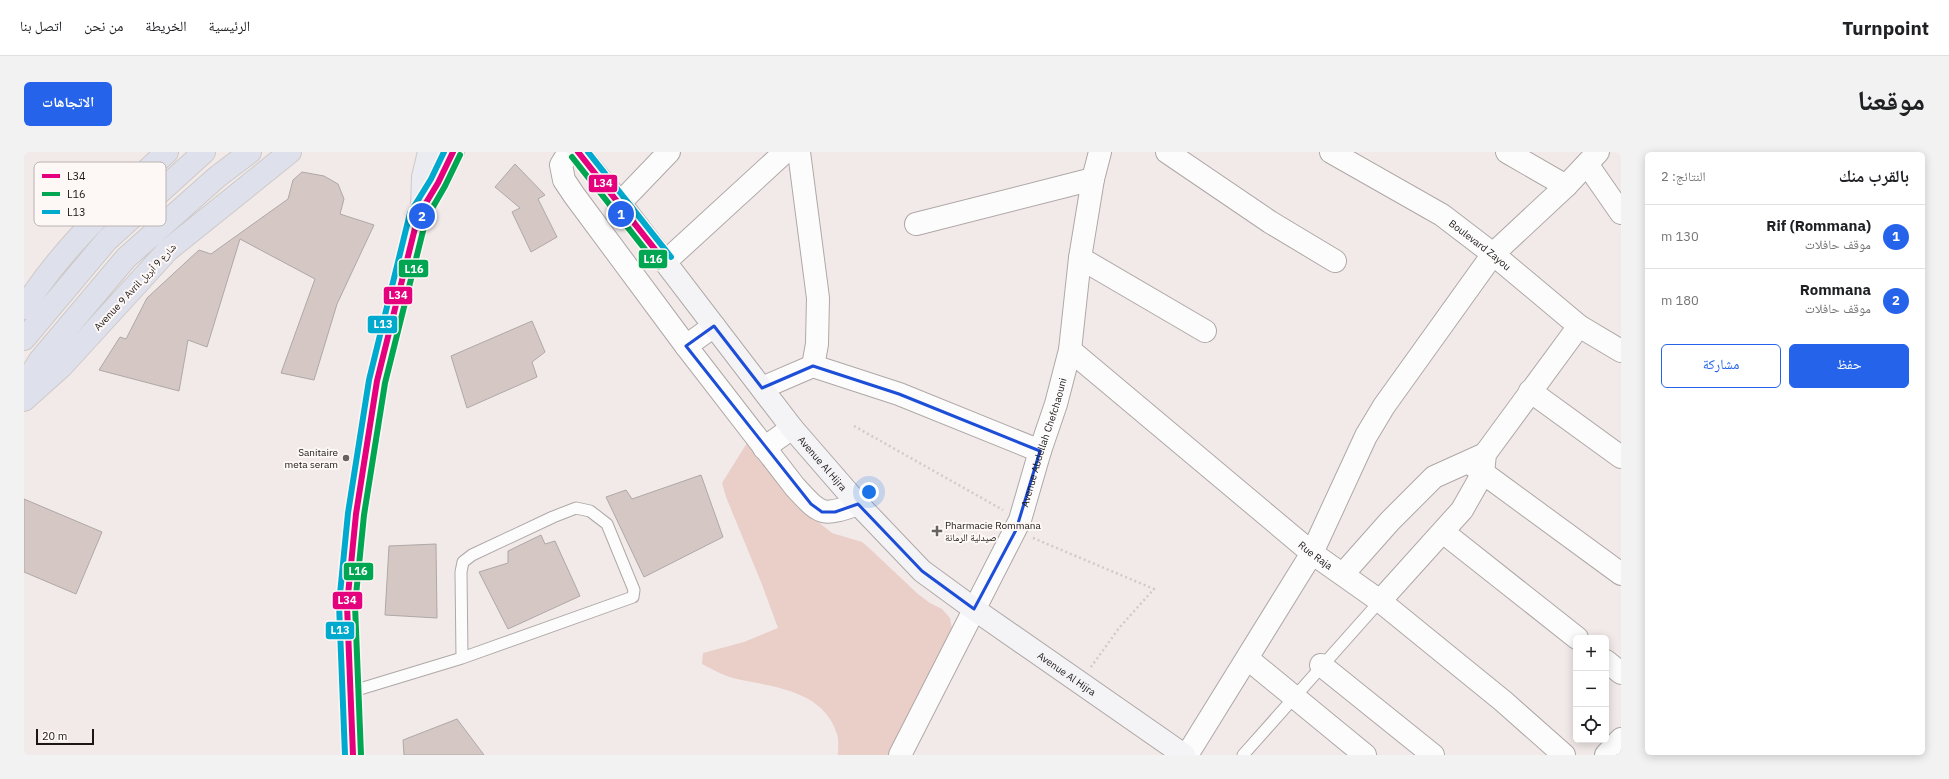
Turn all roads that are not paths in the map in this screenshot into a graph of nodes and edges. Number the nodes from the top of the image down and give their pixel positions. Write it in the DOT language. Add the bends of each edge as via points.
graph roads {
  1 [pos="167,152"];
  2 [pos="204,152"];
  3 [pos="250,152"];
  4 [pos="290,152"];
  5 [pos="429,152"];
  6 [pos="452,152"];
  7 [pos="569,152"];
  8 [pos="578,152"];
  9 [pos="669,152"];
  10 [pos="785,152"];
  11 [pos="799,152"];
  12 [pos="1100,152"];
  13 [pos="1167,152"];
  14 [pos="1331,152"];
  15 [pos="1507,152"];
  16 [pos="1592,158"];
  17 [pos="156,162"];
  18 [pos="1093,179"];
  19 [pos="166,186"];
  20 [pos="1566,186"];
  21 [pos="620,203"];
  22 [pos="422,208"];
  23 [pos="1621,213"];
  24 [pos="166,222"];
  25 [pos="916,224"];
  26 [pos="90,226"];
  27 [pos="122,226"];
  28 [pos="162,226"];
  29 [pos="1493,254"];
  30 [pos="1080,258"];
  31 [pos="1335,260"];
  32 [pos="665,262"];
  33 [pos="24,308"];
  34 [pos="714,326"];
  35 [pos="1579,326"];
  36 [pos="1205,331"];
  37 [pos="24,339"];
  38 [pos="686,346"];
  39 [pos="1070,350"];
  40 [pos="1621,351"];
  41 [pos="813,366"];
  42 [pos="24,385"];
  43 [pos="762,388"];
  44 [pos="1530,391"];
  45 [pos="24,400"];
  46 [pos="792,428"];
  47 [pos="764,448"];
  48 [pos="1040,452"];
  49 [pos="1621,456"];
  50 [pos="1479,463"];
  51 [pos="858,504"];
  52 [pos="1443,532"];
  53 [pos="1312,552"];
  54 [pos="1343,574"];
  55 [pos="1621,574"];
  56 [pos="1380,601"];
  57 [pos="974,609"];
  58 [pos="1573,635"];
  59 [pos="462,658"];
  60 [pos="1248,659"];
  61 [pos="1609,663"];
  62 [pos="1321,665"];
  63 [pos="1621,673"];
  64 [pos="350,692"];
  65 [pos="1294,696"];
  66 [pos="1621,739"];
  67 [pos="353,755"];
  68 [pos="900,755"];
  69 [pos="1186,755"];
  70 [pos="1243,755"];
  71 [pos="1365,755"];
  72 [pos="1433,755"];
  73 [pos="1564,755"];
  74 [pos="1606,755"];
  1 -- 17 [label="highway"];
  2 -- 19 [label="highway"];
  3 -- 24 [label="highway" via="217,177"];
  4 -- 45 [label="highway, Avenue 9 Avril شارع 9 أبريل" via="168,250 62,366"];
  5 -- 22 [label="main road" via="423,177"];
  6 -- 22 [label="main road" via="438,183"];
  7 -- 38 [label="street" via="561,165 564,180"];
  8 -- 21 [label="street, Avenue Al Hijra"];
  9 -- 21 [label="street"];
  10 -- 32 [label="street"];
  11 -- 41 [label="street" via="818,298 817,344"];
  12 -- 18 [label="street, Avenue Abdellah Chefchaouni"];
  13 -- 31 [label="street" via="1270,222"];
  14 -- 29 [label="street, Boulevard Zayou" via="1442,215"];
  15 -- 20 [label="street"];
  16 -- 20 [label="street"];
  16 -- 23 [label="street"];
  18 -- 25 [label="street"];
  18 -- 30 [label="street, Avenue Abdellah Chefchaouni"];
  20 -- 29 [label="street"];
  21 -- 32 [label="street, Avenue Al Hijra"];
  22 -- 64 [label="main road" via="377,380 356,514 347,605"];
  26 -- 33 [label="highway" via="74,242"];
  27 -- 37 [label="highway" via="107,240"];
  28 -- 42 [label="highway" via="126,258 40,360"];
  29 -- 35 [label="street, Boulevard Zayou"];
  29 -- 53 [label="street" via="1384,406 1366,436"];
  30 -- 36 [label="street"];
  30 -- 39 [label="street, Avenue Abdellah Chefchaouni"];
  32 -- 34 [label="street, Avenue Al Hijra"];
  34 -- 38 [label="street"];
  34 -- 43 [label="street, Avenue Al Hijra"];
  35 -- 40 [label="street, Boulevard Zayou"];
  35 -- 44 [label="street"];
  38 -- 47 [label="street"];
  39 -- 48 [label="street, Avenue Abdellah Chefchaouni"];
  39 -- 53 [label="street, Rue Raja"];
  41 -- 43 [label="street"];
  41 -- 48 [label="street" via="899,394"];
  43 -- 46 [label="street, Avenue Al Hijra"];
  44 -- 49 [label="street"];
  44 -- 50 [label="street"];
  46 -- 47 [label="street"];
  46 -- 51 [label="street, Avenue Al Hijra"];
  47 -- 51 [label="street" via="795,487 822,512 835,512"];
  48 -- 57 [label="street, Avenue Abdellah Chefchaouni" via="1018,525"];
  50 -- 52 [label="street" via="1466,504"];
  50 -- 54 [label="street" via="1434,477"];
  50 -- 55 [label="street"];
  51 -- 57 [label="street, Avenue Al Hijra" via="922,571"];
  52 -- 56 [label="street"];
  52 -- 58 [label="street"];
  53 -- 54 [label="street, Rue Raja"];
  53 -- 60 [label="street"];
  54 -- 56 [label="street, Rue Raja"];
  56 -- 62 [label="lane"];
  56 -- 73 [label="street, Rue Raja" via="1503,701"];
  57 -- 68 [label="street, Avenue Abdellah Chefchaouni"];
  57 -- 69 [label="street, Avenue Al Hijra"];
  59 -- 59 [label="lane" via="463,562 472,555 576,508 590,511 607,524 634,590 633,597"];
  59 -- 64 [label="lane"];
  60 -- 65 [label="street"];
  60 -- 69 [label="street"];
  61 -- 63 [label="street"];
  62 -- 65 [label="lane"];
  62 -- 72 [label="street"];
  64 -- 67 [label="main road"];
  65 -- 70 [label="lane"];
  65 -- 71 [label="street"];
  66 -- 74 [label="street"];
}
